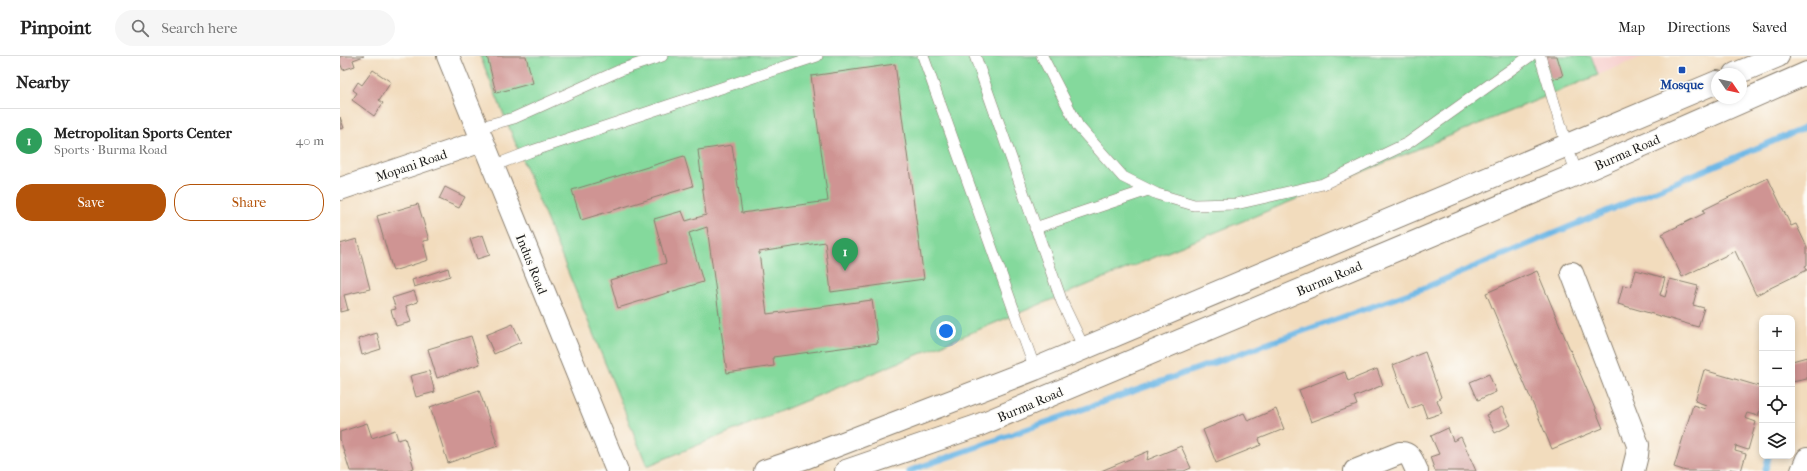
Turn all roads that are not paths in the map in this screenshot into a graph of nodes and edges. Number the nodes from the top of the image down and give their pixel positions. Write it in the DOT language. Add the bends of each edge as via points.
graph roads {
  1 [pos="448,56"];
  2 [pos="662,56"];
  3 [pos="817,56"];
  4 [pos="923,56"];
  5 [pos="975,56"];
  6 [pos="1042,56"];
  7 [pos="1530,56"];
  8 [pos="1540,56"];
  9 [pos="1778,56"];
  10 [pos="1747,69"];
  11 [pos="1807,73"];
  12 [pos="1711,85"];
  13 [pos="479,135"];
  14 [pos="1567,146"];
  15 [pos="493,166"];
  16 [pos="1577,174"];
  17 [pos="340,189"];
  18 [pos="1148,190"];
  19 [pos="1035,228"];
  20 [pos="1572,272"];
  21 [pos="1084,348"];
  22 [pos="1035,369"];
  23 [pos="1807,459"];
  24 [pos="614,470"];
  25 [pos="765,471"];
  26 [pos="846,471"];
  27 [pos="1355,471"];
  28 [pos="1417,471"];
  29 [pos="1633,471"];
  30 [pos="1802,471"];
  1 -- 13 [label="main road, Indus Road"];
  2 -- 13 [label="lane" via="623,69"];
  3 -- 15 [label="lane"];
  4 -- 22 [label="lane"];
  5 -- 19 [label="lane"];
  6 -- 18 [label="lane" via="1078,126 1123,177"];
  7 -- 18 [label="lane" via="1408,143 1323,184 1236,204 1194,204"];
  8 -- 14 [label="lane"];
  9 -- 10 [label="main road"];
  11 -- 16 [label="main road, Burma Road"];
  12 -- 14 [label="main road"];
  13 -- 15 [label="main road, Indus Road"];
  13 -- 17 [label="main road, Mopani Road"];
  14 -- 16 [label="lane"];
  14 -- 21 [label="main road"];
  15 -- 24 [label="main road, Indus Road"];
  16 -- 26 [label="main road, Burma Road" via="977,426"];
  18 -- 19 [label="lane"];
  19 -- 21 [label="lane" via="1062,302"];
  20 -- 29 [label="main road" via="1638,445"];
  21 -- 22 [label="main road"];
  22 -- 25 [label="main road"];
  23 -- 30 [label="main road"];
  27 -- 28 [label="main road" via="1400,452 1409,455"];
}
